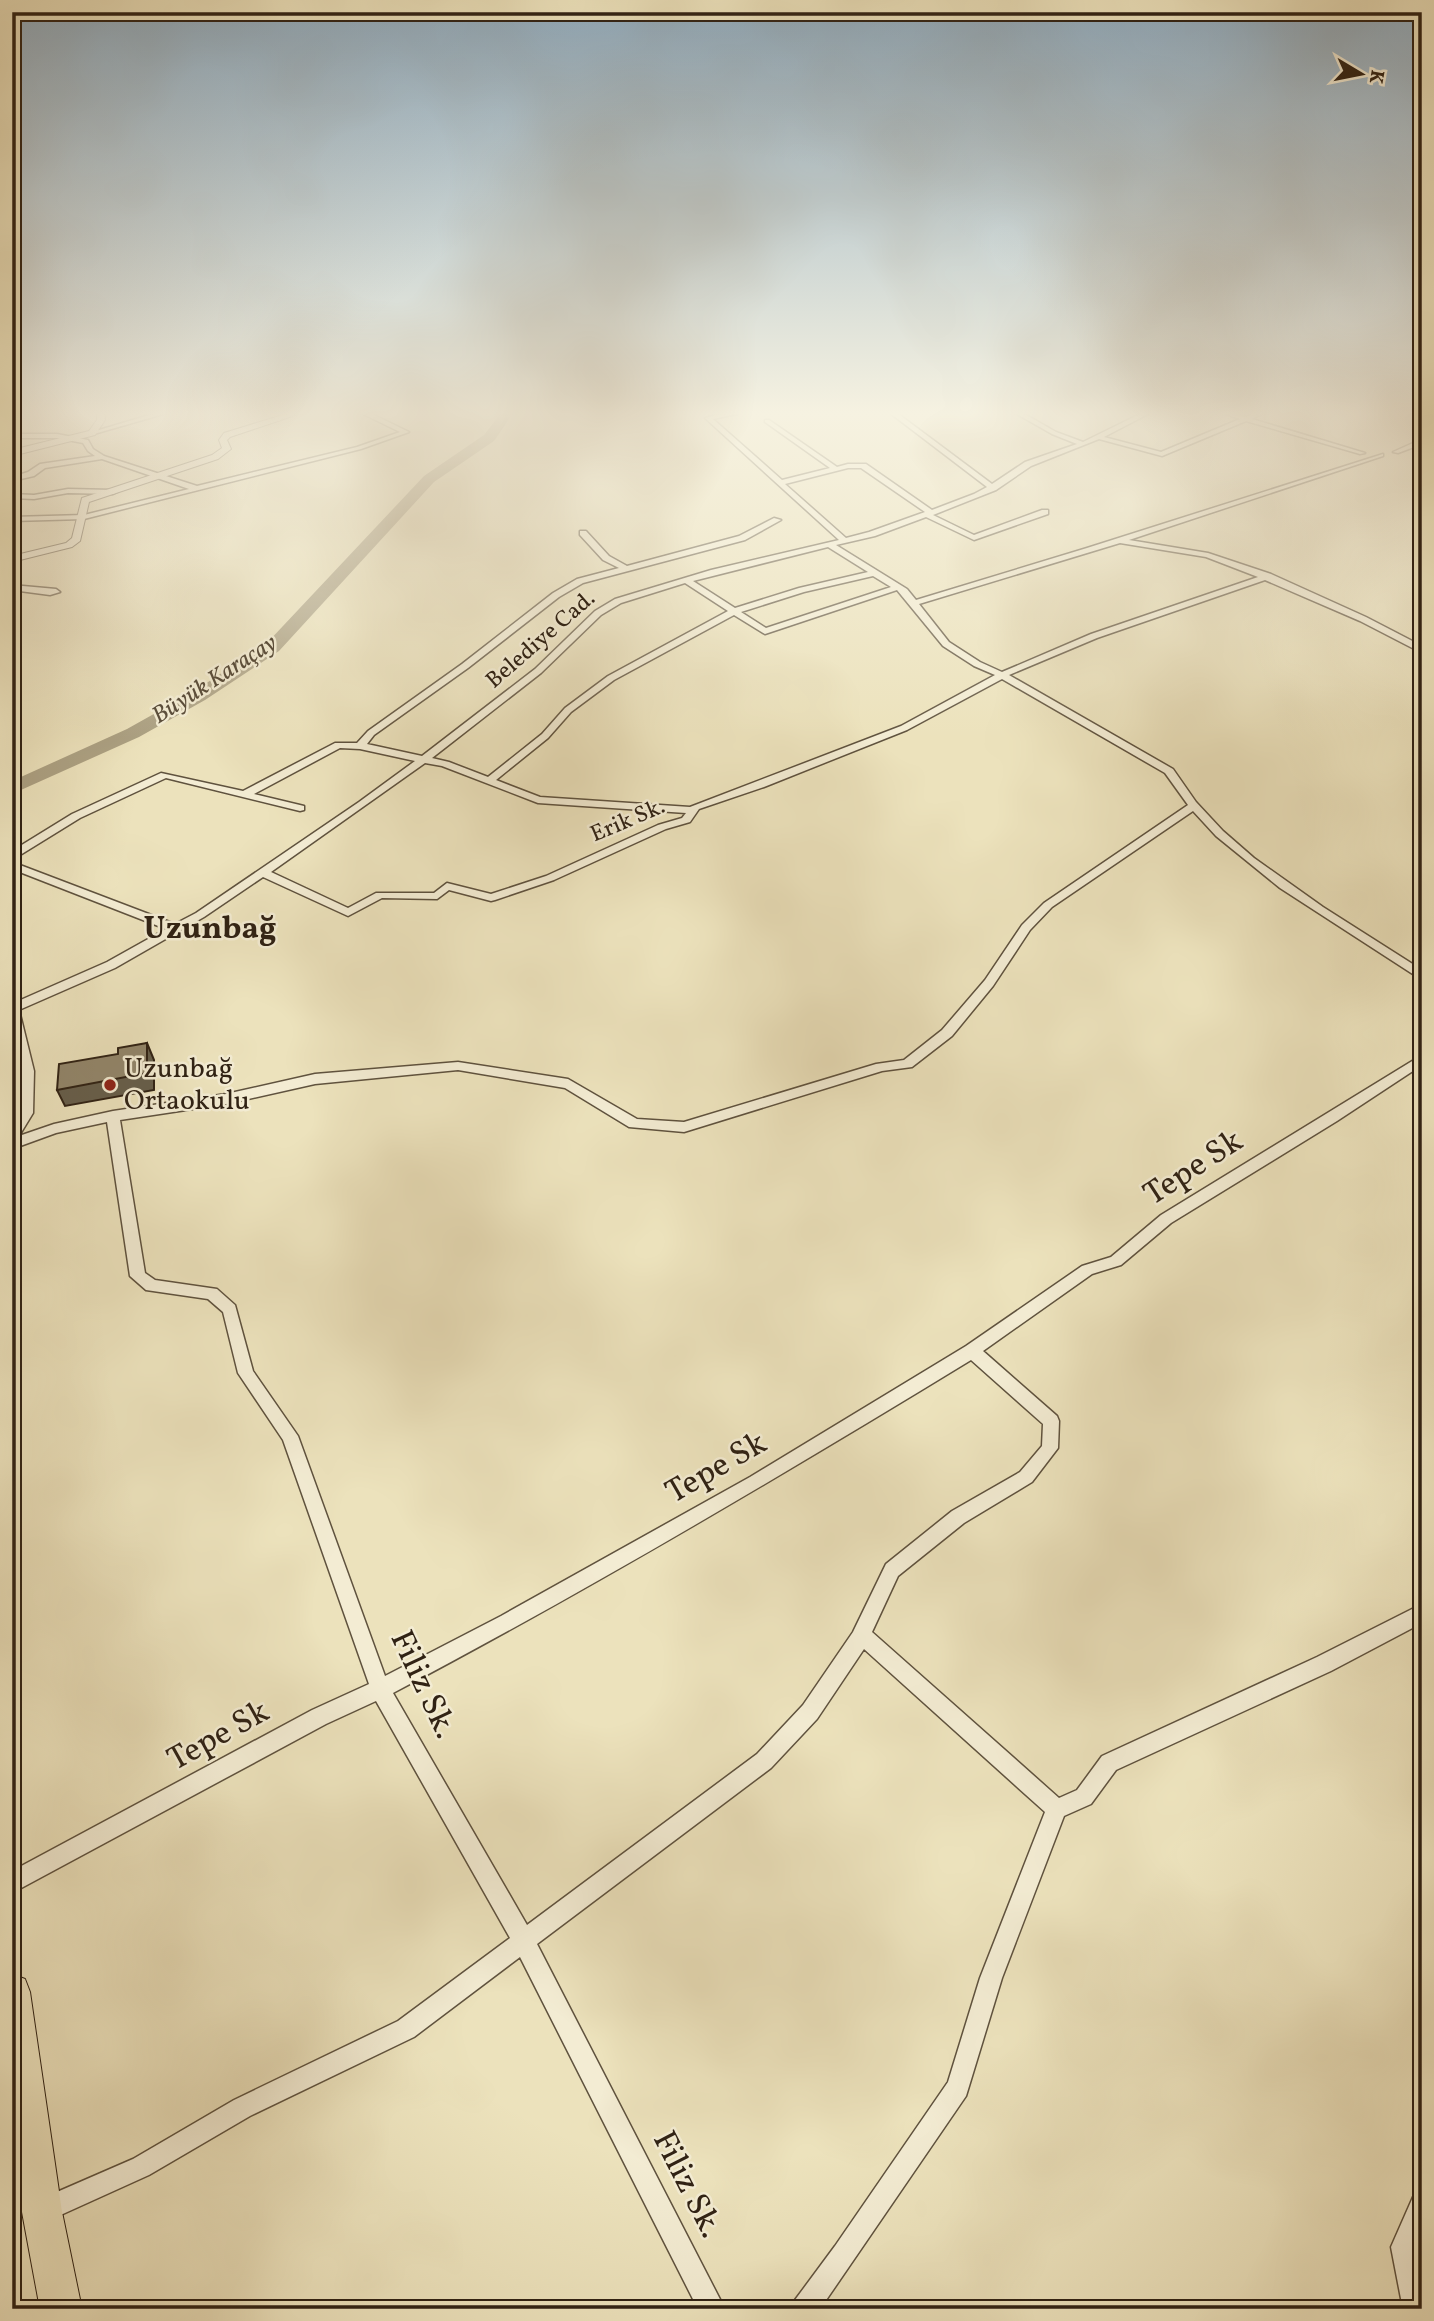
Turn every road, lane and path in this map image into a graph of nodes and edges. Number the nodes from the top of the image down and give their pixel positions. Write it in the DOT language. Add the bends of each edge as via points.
graph roads {
  1 [pos="83,521"];
  2 [pos="774,521"];
  3 [pos="823,521"];
  4 [pos="904,521"];
  5 [pos="944,521"];
  6 [pos="1020,521"];
  7 [pos="1176,521"];
  8 [pos="583,533"];
  9 [pos="1118,540"];
  10 [pos="845,541"];
  11 [pos="830,545"];
  12 [pos="12,559"];
  13 [pos="626,569"];
  14 [pos="874,573"];
  15 [pos="1268,576"];
  16 [pos="686,580"];
  17 [pos="898,587"];
  18 [pos="12,589"];
  19 [pos="56,592"];
  20 [pos="915,603"];
  21 [pos="734,611"];
  22 [pos="1422,650"];
  23 [pos="1002,675"];
  24 [pos="360,746"];
  25 [pos="424,759"];
  26 [pos="490,780"];
  27 [pos="243,795"];
  28 [pos="1193,806"];
  29 [pos="300,808"];
  30 [pos="693,810"];
  31 [pos="12,857"];
  32 [pos="12,865"];
  33 [pos="262,872"];
  34 [pos="177,929"];
  35 [pos="1422,976"];
  36 [pos="13,1006"];
  37 [pos="1422,1059"];
  38 [pos="113,1116"];
  39 [pos="12,1136"];
  40 [pos="12,1144"];
  41 [pos="972,1351"];
  42 [pos="1422,1614"];
  43 [pos="862,1635"];
  44 [pos="380,1689"];
  45 [pos="1057,1809"];
  46 [pos="12,1884"];
  47 [pos="523,1940"];
  48 [pos="12,1992"];
  49 [pos="1422,2206"];
  50 [pos="42,2212"];
  51 [pos="61,2309"];
  52 [pos="712,2309"];
  53 [pos="804,2309"];
  54 [pos="1416,2309"];
  1 -- 12 [label="street" via="69,545"];
  2 -- 13 [label="street" via="742,538"];
  3 -- 10 [label="street"];
  4 -- 10 [label="street, Belediye Cad."];
  5 -- 6 [label="street" via="974,538"];
  7 -- 9 [label="street"];
  8 -- 13 [label="street" via="606,558"];
  9 -- 15 [label="street" via="1208,555"];
  9 -- 20 [label="street"];
  10 -- 11 [label="street, Belediye Cad."];
  11 -- 14 [label="street"];
  11 -- 16 [label="street, Belediye Cad."];
  13 -- 24 [label="street" via="580,582 556,595 371,733"];
  14 -- 17 [label="street"];
  14 -- 21 [label="street"];
  15 -- 22 [label="street"];
  15 -- 23 [label="street, Erik Sk." via="1094,636"];
  16 -- 21 [label="street"];
  16 -- 25 [label="street, Belediye Cad." via="618,601 598,613 538,671"];
  17 -- 20 [label="street"];
  17 -- 21 [label="street" via="765,631"];
  18 -- 19 [label="street"];
  20 -- 23 [label="street" via="946,643"];
  21 -- 26 [label="street" via="611,678"];
  23 -- 28 [label="street" via="1169,771"];
  23 -- 30 [label="street, Erik Sk." via="904,728"];
  24 -- 25 [label="street"];
  24 -- 27 [label="street" via="338,745"];
  25 -- 26 [label="street"];
  25 -- 33 [label="street, Belediye Cad."];
  26 -- 30 [label="street" via="538,800"];
  27 -- 29 [label="street"];
  27 -- 31 [label="street" via="165,775 76,816"];
  28 -- 35 [label="street" via="1266,872"];
  28 -- 38 [label="street" via="1048,905 947,1033 907,1064 881,1067 684,1127 634,1124 568,1084 458,1066 315,1079 226,1099"];
  30 -- 33 [label="street, Erik Sk." via="686,820 491,898 447,886 438,896 380,895 348,912"];
  32 -- 34 [label="street"];
  33 -- 34 [label="street, Belediye Cad."];
  34 -- 36 [label="street, Belediye Cad." via="111,965"];
  36 -- 39 [label="street" via="27,1071 26,1113"];
  37 -- 41 [label="street, Tepe Sk" via="1166,1219 1116,1261 1087,1270"];
  38 -- 40 [label="street"];
  38 -- 44 [label="street, Filiz Sk." via="138,1276 151,1286 212,1293 230,1309 246,1373 290,1436"];
  41 -- 43 [label="street" via="1051,1421 1050,1448 1026,1477 958,1517 892,1570"];
  41 -- 44 [label="street, Tepe Sk" via="756,1482"];
  42 -- 45 [label="street" via="1108,1763 1084,1797"];
  43 -- 45 [label="street"];
  43 -- 47 [label="street" via="810,1712 764,1761"];
  44 -- 46 [label="street, Tepe Sk" via="319,1717"];
  44 -- 47 [label="street, Filiz Sk."];
  45 -- 53 [label="street" via="991,1978 958,2088"];
  47 -- 50 [label="street" via="406,2029 242,2108 141,2167"];
  47 -- 52 [label="street, Filiz Sk."];
  48 -- 50 [label="highway"];
  49 -- 54 [label="street" via="1403,2247"];
  50 -- 51 [label="highway"];
}
